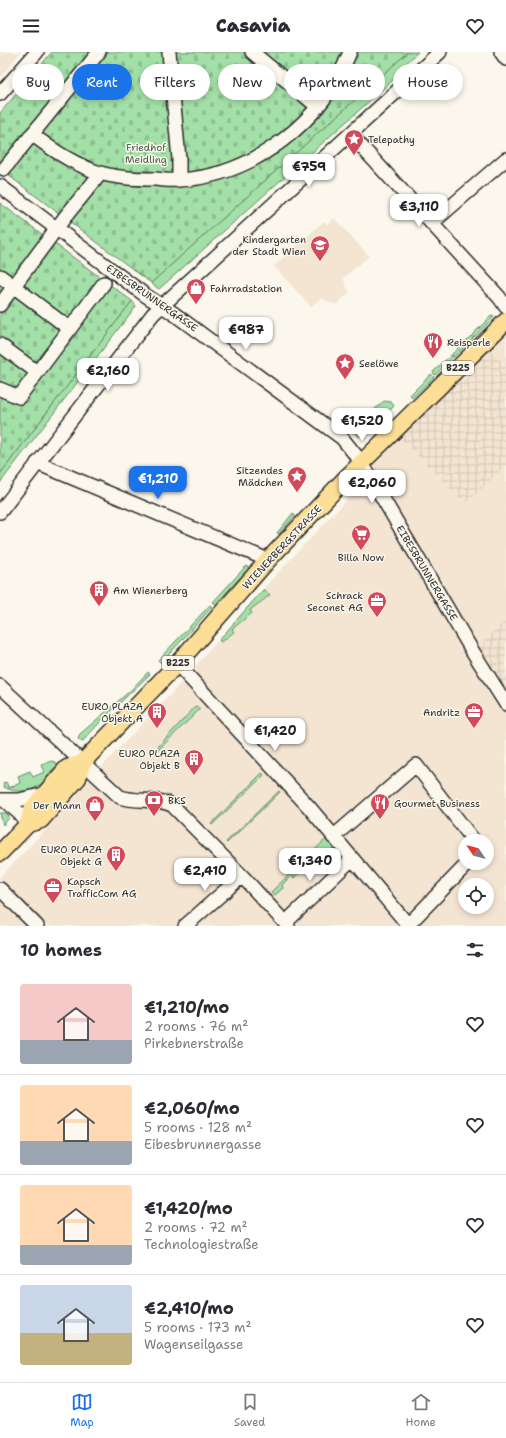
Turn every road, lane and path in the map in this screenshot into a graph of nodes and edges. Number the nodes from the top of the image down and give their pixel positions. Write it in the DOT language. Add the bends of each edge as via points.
graph roads {
  1 [pos="38,52"];
  2 [pos="99,52"];
  3 [pos="168,52"];
  4 [pos="252,52"];
  5 [pos="350,52"];
  6 [pos="440,52"];
  7 [pos="501,52"];
  8 [pos="506,60"];
  9 [pos="0,94"];
  10 [pos="318,107"];
  11 [pos="32,134"];
  12 [pos="350,134"];
  13 [pos="506,159"];
  14 [pos="4,169"];
  15 [pos="101,173"];
  16 [pos="179,180"];
  17 [pos="0,186"];
  18 [pos="432,223"];
  19 [pos="57,229"];
  20 [pos="0,276"];
  21 [pos="104,284"];
  22 [pos="14,286"];
  23 [pos="0,305"];
  24 [pos="162,306"];
  25 [pos="506,307"];
  26 [pos="506,321"];
  27 [pos="70,329"];
  28 [pos="0,345"];
  29 [pos="37,372"];
  30 [pos="0,388"];
  31 [pos="362,462"];
  32 [pos="37,463"];
  33 [pos="0,512"];
  34 [pos="268,560"];
  35 [pos="178,664"];
  36 [pos="0,686"];
  37 [pos="506,704"];
  38 [pos="82,763"];
  39 [pos="45,794"];
  40 [pos="3,800"];
  41 [pos="28,824"];
  42 [pos="469,834"];
  43 [pos="333,836"];
  44 [pos="0,853"];
  45 [pos="352,858"];
  46 [pos="461,870"];
  47 [pos="242,876"];
  48 [pos="0,888"];
  49 [pos="287,924"];
  50 [pos="408,925"];
  51 [pos="37,926"];
  52 [pos="185,926"];
  1 -- 9 [label="street"];
  2 -- 11 [label="street"];
  3 -- 16 [label="street"];
  4 -- 10 [label="street"];
  5 -- 10 [label="street" via="334,84"];
  6 -- 12 [label="street"];
  7 -- 8 [label="street"];
  10 -- 16 [label="street" via="282,141 260,155 209,176"];
  11 -- 14 [label="street"];
  11 -- 15 [label="street" via="50,149"];
  12 -- 18 [label="street"];
  12 -- 24 [label="street"];
  13 -- 18 [label="street"];
  15 -- 16 [label="street" via="140,179"];
  15 -- 19 [label="street"];
  17 -- 19 [label="street, EIBESBRUNNERGASSE"];
  18 -- 25 [label="street"];
  19 -- 22 [label="street"];
  19 -- 24 [label="street, EIBESBRUNNERGASSE"];
  20 -- 22 [label="street"];
  21 -- 27 [label="street"];
  22 -- 23 [label="street"];
  22 -- 27 [label="street"];
  24 -- 31 [label="street, EIBESBRUNNERGASSE" via="342,438"];
  24 -- 32 [label="street" via="149,319"];
  26 -- 31 [label="main road, WIENERBERGSTRASSE / B225"];
  27 -- 29 [label="street"];
  28 -- 29 [label="street"];
  29 -- 30 [label="street" via="18,397"];
  31 -- 34 [label="main road, WIENERBERGSTRASSE / B225"];
  31 -- 37 [label="street, EIBESBRUNNERGASSE"];
  32 -- 33 [label="street"];
  32 -- 34 [label="street"];
  34 -- 35 [label="main road, WIENERBERGSTRASSE / B225"];
  35 -- 38 [label="main road, WIENERBERGSTRASSE / B225"];
  35 -- 43 [label="street"];
  36 -- 38 [label="street"];
  38 -- 39 [label="main road, WIENERBERGSTRASSE / B225" via="68,768"];
  38 -- 41 [label="main road, WIENERBERGSTRASSE / B225" via="78,778 42,820"];
  38 -- 47 [label="street" via="120,797 128,800 164,801 172,805"];
  39 -- 40 [label="street" via="19,800"];
  39 -- 41 [label="main road, WIENERBERGSTRASSE / B225" via="32,809"];
  40 -- 41 [label="street"];
  41 -- 44 [label="main road, WIENERBERGSTRASSE / B225"];
  42 -- 43 [label="street" via="416,765"];
  43 -- 45 [label="street"];
  45 -- 49 [label="street"];
  45 -- 50 [label="street"];
  46 -- 50 [label="street"];
  47 -- 49 [label="street"];
  47 -- 52 [label="street"];
  48 -- 51 [label="street"];
}
